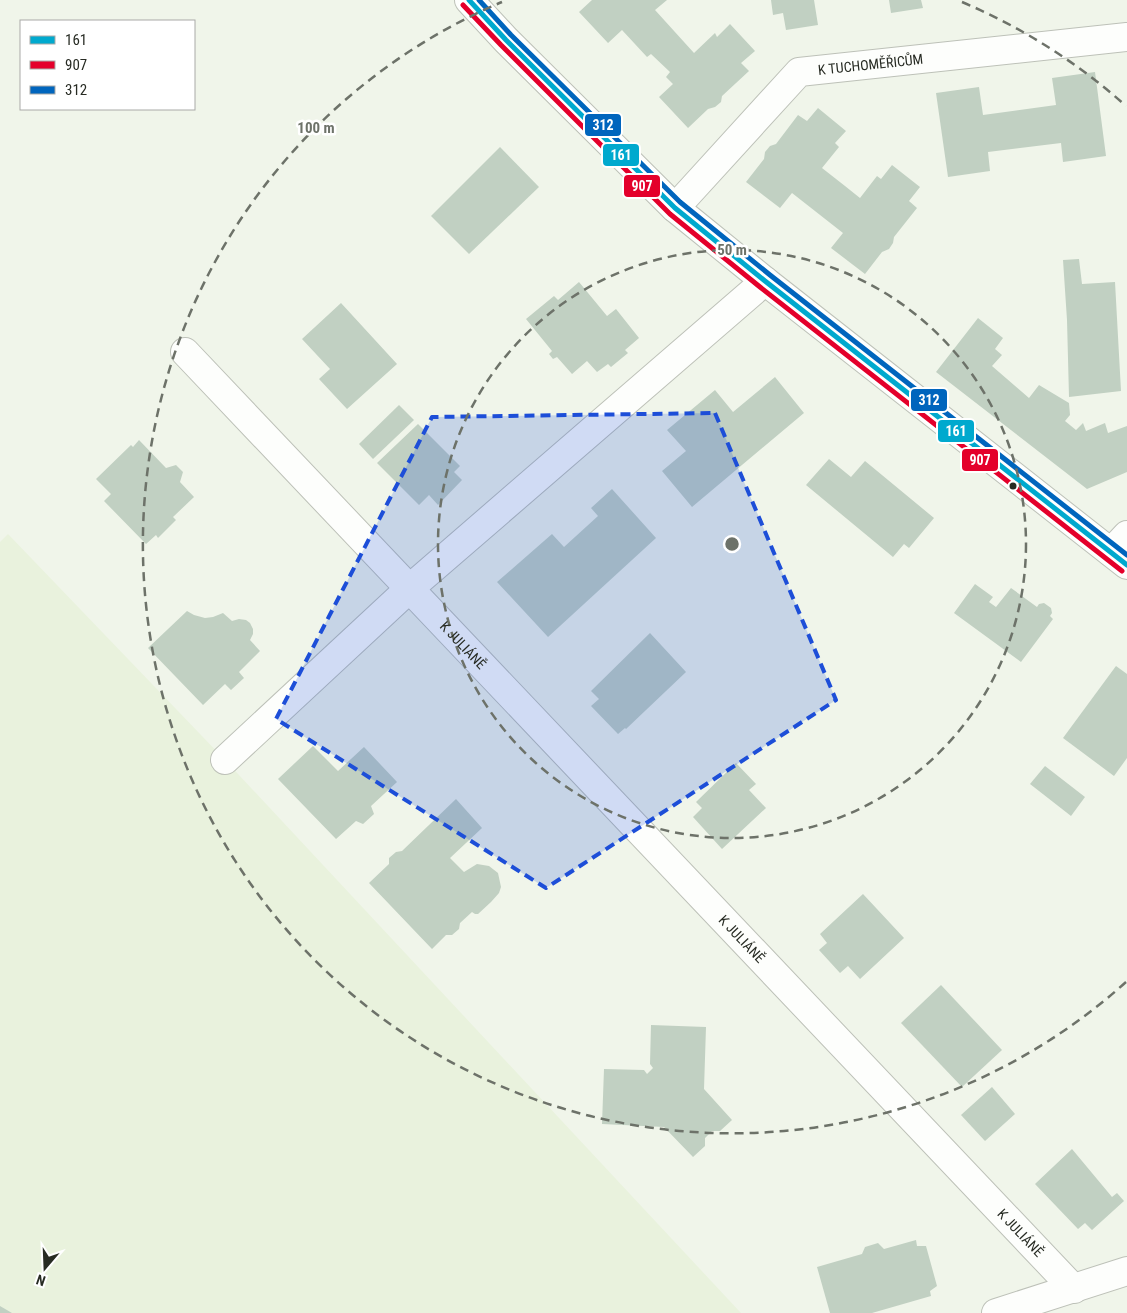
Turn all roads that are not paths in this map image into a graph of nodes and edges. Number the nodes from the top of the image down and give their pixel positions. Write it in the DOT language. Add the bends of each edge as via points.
graph roads {
  1 [pos="469,0"];
  2 [pos="1127,37"];
  3 [pos="675,208"];
  4 [pos="765,281"];
  5 [pos="185,352"];
  6 [pos="1122,551"];
  7 [pos="409,589"];
  8 [pos="225,760"];
  9 [pos="1127,1270"];
  10 [pos="1074,1289"];
  11 [pos="996,1313"];
  1 -- 3 [label="street"];
  2 -- 3 [label="street, K TUCHOMĚŘICŮM" via="799,72"];
  3 -- 4 [label="street"];
  4 -- 6 [label="street"];
  4 -- 7 [label="street"];
  5 -- 7 [label="street, K JULIÁNĚ"];
  7 -- 8 [label="street"];
  7 -- 10 [label="street, K JULIÁNĚ"];
  9 -- 10 [label="street"];
  10 -- 11 [label="street"];
}
